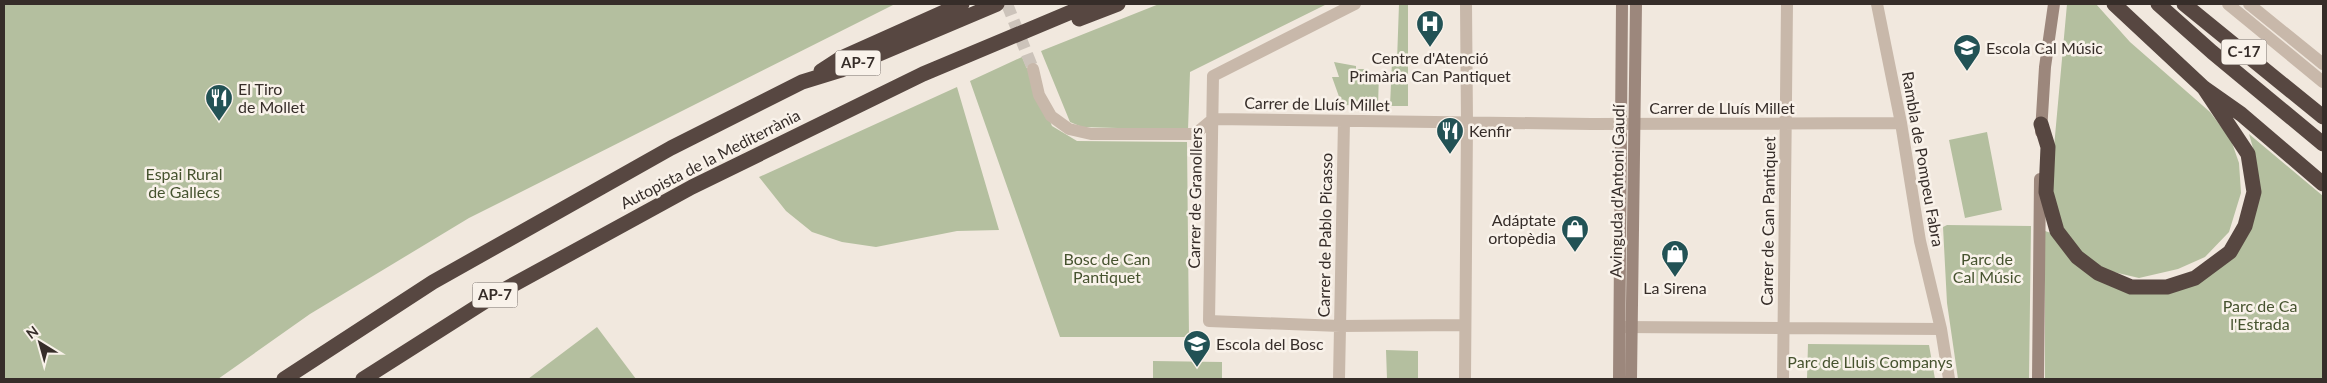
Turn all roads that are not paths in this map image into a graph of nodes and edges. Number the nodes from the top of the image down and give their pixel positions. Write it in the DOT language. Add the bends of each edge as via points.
graph roads {
  1 [pos="996,4"];
  2 [pos="1090,4"];
  3 [pos="1118,4"];
  4 [pos="1355,4"];
  5 [pos="1466,4"];
  6 [pos="1622,4"];
  7 [pos="1636,4"];
  8 [pos="1787,4"];
  9 [pos="1877,4"];
  10 [pos="2054,4"];
  11 [pos="2114,4"];
  12 [pos="2158,4"];
  13 [pos="2184,4"];
  14 [pos="2228,4"];
  15 [pos="2249,4"];
  16 [pos="965,10"];
  17 [pos="1015,35"];
  18 [pos="2323,64"];
  19 [pos="1033,69"];
  20 [pos="2323,82"];
  21 [pos="2204,88"];
  22 [pos="2323,118"];
  23 [pos="1212,119"];
  24 [pos="1344,121"];
  25 [pos="1467,123"];
  26 [pos="1901,123"];
  27 [pos="1628,124"];
  28 [pos="2041,124"];
  29 [pos="1786,125"];
  30 [pos="2323,144"];
  31 [pos="2323,184"];
  32 [pos="1340,326"];
  33 [pos="1465,326"];
  34 [pos="1626,327"];
  35 [pos="1784,327"];
  36 [pos="1941,329"];
  37 [pos="284,379"];
  38 [pos="363,379"];
  39 [pos="1339,379"];
  40 [pos="1465,379"];
  41 [pos="1620,379"];
  42 [pos="1630,379"];
  43 [pos="1783,379"];
  44 [pos="1949,379"];
  45 [pos="2038,379"];
  1 -- 16 [label="highway, Autopista de la Mediterrània / AP-7"];
  2 -- 17 [label="highway, Autopista de la Mediterrània / AP-7"];
  3 -- 17 [label="highway" via="1059,26"];
  4 -- 23 [label="street, Carrer de Granollers" via="1213,76"];
  5 -- 25 [label="street"];
  6 -- 27 [label="street, Avinguda d'Antoni Gaudí"];
  7 -- 27 [label="street, Avinguda d'Antoni Gaudí"];
  8 -- 29 [label="street, Carrer de Can Pantiquet"];
  9 -- 26 [label="street, Rambla de Pompeu Fabra"];
  10 -- 28 [label="street"];
  11 -- 21 [label="highway"];
  12 -- 30 [label="highway, C-17"];
  13 -- 22 [label="highway, C-17"];
  14 -- 20 [label="street"];
  15 -- 18 [label="street"];
  16 -- 37 [label="highway, Autopista de la Mediterrània / AP-7" via="842,70 802,82 671,148 433,282"];
  17 -- 38 [label="highway, Autopista de la Mediterrània / AP-7" via="923,74 632,218 500,292"];
  19 -- 23 [label="street" via="1051,116 1069,130 1091,134 1195,134"];
  21 -- 28 [label="highway" via="2248,154 2254,192 2245,226 2230,252 2194,278 2168,287 2131,287 2098,273 2077,257 2057,231 2046,192 2048,147"];
  21 -- 31 [label="highway" via="2241,114"];
  23 -- 24 [label="street, Carrer de Lluís Millet"];
  23 -- 32 [label="street, Carrer de Granollers" via="1209,321"];
  24 -- 25 [label="street, Carrer de Lluís Millet"];
  24 -- 32 [label="street, Carrer de Pablo Picasso"];
  25 -- 27 [label="street, Carrer de Lluís Millet"];
  25 -- 33 [label="street"];
  26 -- 29 [label="street, Carrer de Lluís Millet"];
  26 -- 36 [label="street, Rambla de Pompeu Fabra" via="1920,241"];
  27 -- 29 [label="street, Carrer de Lluís Millet"];
  27 -- 34 [label="street, Avinguda d'Antoni Gaudí"];
  28 -- 45 [label="street"];
  29 -- 35 [label="street, Carrer de Can Pantiquet"];
  32 -- 33 [label="street"];
  32 -- 39 [label="street, Carrer de Pablo Picasso"];
  33 -- 40 [label="street"];
  34 -- 35 [label="street"];
  34 -- 41 [label="street, Avinguda d'Antoni Gaudí"];
  34 -- 42 [label="street, Avinguda d'Antoni Gaudí"];
  35 -- 36 [label="street"];
  35 -- 43 [label="street, Carrer de Can Pantiquet"];
  36 -- 44 [label="street, Rambla de Pompeu Fabra"];
}
